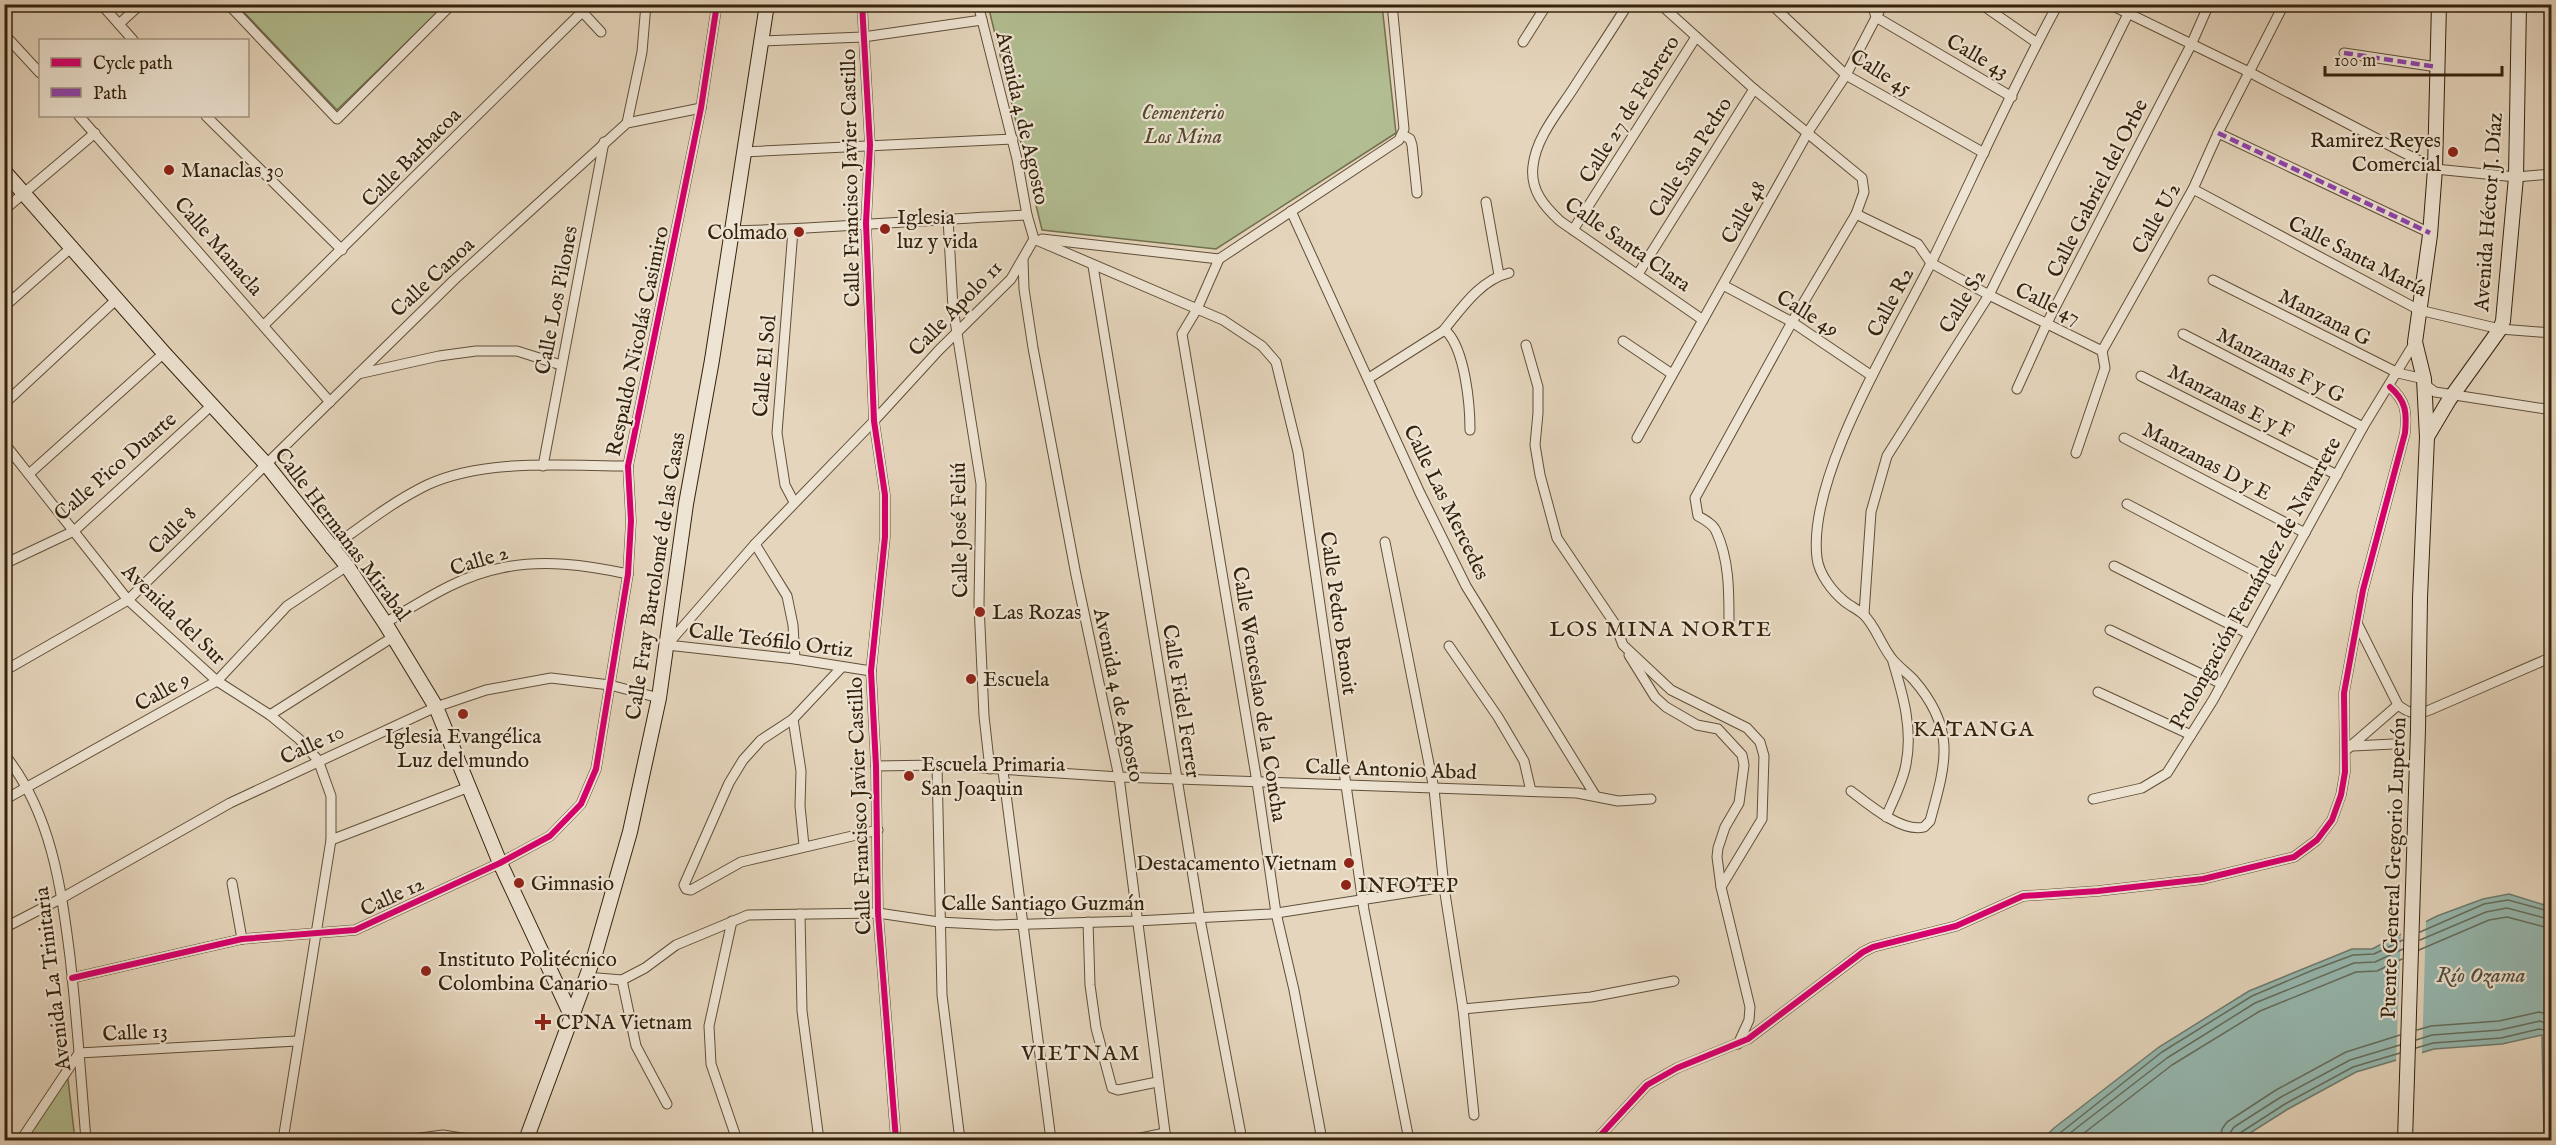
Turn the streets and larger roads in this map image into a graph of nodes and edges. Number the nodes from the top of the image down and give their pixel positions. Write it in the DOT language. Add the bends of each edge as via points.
graph roads {
  1 [pos="101,4"];
  2 [pos="141,4"];
  3 [pos="228,4"];
  4 [pos="452,4"];
  5 [pos="574,4"];
  6 [pos="646,4"];
  7 [pos="717,4"];
  8 [pos="767,4"];
  9 [pos="862,4"];
  10 [pos="978,4"];
  11 [pos="1392,4"];
  12 [pos="1547,4"];
  13 [pos="1628,4"];
  14 [pos="1660,4"];
  15 [pos="1771,4"];
  16 [pos="1872,4"];
  17 [pos="1883,4"];
  18 [pos="1982,4"];
  19 [pos="2058,4"];
  20 [pos="2109,4"];
  21 [pos="2208,4"];
  22 [pos="2284,4"];
  23 [pos="2439,4"];
  24 [pos="2518,4"];
  25 [pos="582,12"];
  26 [pos="2128,14"];
  27 [pos="1876,17"];
  28 [pos="982,20"];
  29 [pos="119,24"];
  30 [pos="601,32"];
  31 [pos="4,34"];
  32 [pos="863,37"];
  33 [pos="1696,37"];
  34 [pos="132,39"];
  35 [pos="761,41"];
  36 [pos="1523,42"];
  37 [pos="2037,43"];
  38 [pos="2191,45"];
  39 [pos="2343,53"];
  40 [pos="2437,67"];
  41 [pos="39,72"];
  42 [pos="2249,72"];
  43 [pos="1846,75"];
  44 [pos="1754,89"];
  45 [pos="2012,97"];
  46 [pos="701,108"];
  47 [pos="81,117"];
  48 [pos="207,117"];
  49 [pos="627,123"];
  50 [pos="1808,132"];
  51 [pos="95,133"];
  52 [pos="2218,134"];
  53 [pos="1402,135"];
  54 [pos="1013,139"];
  55 [pos="604,142"];
  56 [pos="870,145"];
  57 [pos="743,152"];
  58 [pos="1984,153"];
  59 [pos="2435,169"];
  60 [pos="4,171"];
  61 [pos="2552,174"];
  62 [pos="2516,177"];
  63 [pos="2193,189"];
  64 [pos="24,193"];
  65 [pos="1418,193"];
  66 [pos="1486,202"];
  67 [pos="4,210"];
  68 [pos="1291,211"];
  69 [pos="1856,214"];
  70 [pos="1027,215"];
  71 [pos="948,218"];
  72 [pos="866,224"];
  73 [pos="794,230"];
  74 [pos="1573,230"];
  75 [pos="731,231"];
  76 [pos="2430,233"];
  77 [pos="1034,239"];
  78 [pos="72,246"];
  79 [pos="342,250"];
  80 [pos="1219,259"];
  81 [pos="1023,260"];
  82 [pos="1931,262"];
  83 [pos="1093,266"];
  84 [pos="1509,273"];
  85 [pos="1638,274"];
  86 [pos="1498,275"];
  87 [pos="2213,280"];
  88 [pos="1723,285"];
  89 [pos="1989,295"];
  90 [pos="118,298"];
  91 [pos="4,307"];
  92 [pos="1197,309"];
  93 [pos="2418,310"];
  94 [pos="1703,320"];
  95 [pos="1792,322"];
  96 [pos="2047,323"];
  97 [pos="264,326"];
  98 [pos="2500,329"];
  99 [pos="958,330"];
  100 [pos="1443,331"];
  101 [pos="2552,333"];
  102 [pos="2183,334"];
  103 [pos="1623,340"];
  104 [pos="2415,342"];
  105 [pos="1526,345"];
  106 [pos="2102,351"];
  107 [pos="164,353"];
  108 [pos="561,365"];
  109 [pos="2398,373"];
  110 [pos="357,374"];
  111 [pos="1672,374"];
  112 [pos="1872,376"];
  113 [pos="2141,376"];
  114 [pos="1369,378"];
  115 [pos="2424,380"];
  116 [pos="2390,387"];
  117 [pos="2018,389"];
  118 [pos="2454,393"];
  119 [pos="330,402"];
  120 [pos="4,404"];
  121 [pos="212,405"];
  122 [pos="2552,410"];
  123 [pos="874,421"];
  124 [pos="2363,427"];
  125 [pos="1470,430"];
  126 [pos="2427,436"];
  127 [pos="1637,438"];
  128 [pos="2124,438"];
  129 [pos="4,442"];
  130 [pos="2076,453"];
  131 [pos="266,463"];
  132 [pos="543,466"];
  133 [pos="628,466"];
  134 [pos="29,474"];
  135 [pos="2337,475"];
  136 [pos="794,502"];
  137 [pos="2127,504"];
  138 [pos="74,531"];
  139 [pos="2305,533"];
  140 [pos="1385,542"];
  141 [pos="755,544"];
  142 [pos="330,549"];
  143 [pos="4,564"];
  144 [pos="2114,566"];
  145 [pos="346,567"];
  146 [pos="628,574"];
  147 [pos="2277,583"];
  148 [pos="128,600"];
  149 [pos="1864,615"];
  150 [pos="385,623"];
  151 [pos="2358,625"];
  152 [pos="1729,627"];
  153 [pos="2110,630"];
  154 [pos="2249,634"];
  155 [pos="393,637"];
  156 [pos="667,645"];
  157 [pos="1623,645"];
  158 [pos="1449,646"];
  159 [pos="2552,657"];
  160 [pos="795,659"];
  161 [pos="1892,660"];
  162 [pos="840,668"];
  163 [pos="871,670"];
  164 [pos="4,671"];
  165 [pos="217,681"];
  166 [pos="2222,684"];
  167 [pos="610,685"];
  168 [pos="2098,692"];
  169 [pos="659,698"];
  170 [pos="2398,705"];
  171 [pos="436,707"];
  172 [pos="270,716"];
  173 [pos="793,718"];
  174 [pos="2191,735"];
  175 [pos="2393,744"];
  176 [pos="2349,749"];
  177 [pos="4,754"];
  178 [pos="318,760"];
  179 [pos="937,765"];
  180 [pos="876,766"];
  181 [pos="990,769"];
  182 [pos="1003,771"];
  183 [pos="1119,777"];
  184 [pos="1177,779"];
  185 [pos="1257,782"];
  186 [pos="1345,786"];
  187 [pos="469,787"];
  188 [pos="27,788"];
  189 [pos="1434,789"];
  190 [pos="1531,791"];
  191 [pos="1851,791"];
  192 [pos="1595,795"];
  193 [pos="1652,799"];
  194 [pos="2093,799"];
  195 [pos="4,800"];
  196 [pos="1887,817"];
  197 [pos="878,830"];
  198 [pos="331,840"];
  199 [pos="804,846"];
  200 [pos="500,863"];
  201 [pos="231,883"];
  202 [pos="1444,887"];
  203 [pos="1721,887"];
  204 [pos="62,898"];
  205 [pos="1364,900"];
  206 [pos="878,913"];
  207 [pos="1276,913"];
  208 [pos="800,914"];
  209 [pos="1200,919"];
  210 [pos="732,921"];
  211 [pos="1136,921"];
  212 [pos="939,922"];
  213 [pos="1088,922"];
  214 [pos="1024,924"];
  215 [pos="4,928"];
  216 [pos="316,935"];
  217 [pos="242,939"];
  218 [pos="586,977"];
  219 [pos="72,978"];
  220 [pos="622,980"];
  221 [pos="1674,981"];
  222 [pos="1463,1009"];
  223 [pos="571,1015"];
  224 [pos="297,1041"];
  225 [pos="1738,1044"];
  226 [pos="79,1053"];
  227 [pos="1157,1082"];
  228 [pos="667,1104"];
  229 [pos="1474,1115"];
  230 [pos="1166,1137"];
  231 [pos="21,1140"];
  232 [pos="86,1140"];
  233 [pos="283,1140"];
  234 [pos="405,1140"];
  235 [pos="474,1140"];
  236 [pos="526,1140"];
  237 [pos="737,1140"];
  238 [pos="819,1140"];
  239 [pos="896,1140"];
  240 [pos="960,1140"];
  241 [pos="1051,1140"];
  242 [pos="1131,1140"];
  243 [pos="1242,1140"];
  244 [pos="1323,1140"];
  245 [pos="1409,1140"];
  246 [pos="1596,1140"];
  247 [pos="2405,1140"];
  1 -- 29 [label="street"];
  2 -- 29 [label="street"];
  3 -- 4 [label="street" via="337,119"];
  5 -- 25 [label="street"];
  6 -- 49 [label="street" via="642,52"];
  7 -- 46 [label="street, Respaldo Nicolás Casimiro"];
  8 -- 35 [label="street, Calle Fray Bartolomé de las Casas"];
  9 -- 32 [label="street, Calle Francisco Javier Castillo"];
  10 -- 28 [label="street, Avenida 4 de Agosto"];
  11 -- 53 [label="street"];
  12 -- 36 [label="street"];
  13 -- 74 [label="street, Calle Santa Clara" via="1543,135 1533,165 1537,193 1546,208"];
  14 -- 33 [label="street"];
  15 -- 43 [label="street, Calle 45"];
  16 -- 27 [label="street"];
  17 -- 27 [label="street, Calle 48"];
  18 -- 37 [label="street"];
  19 -- 37 [label="street, Calle R2"];
  20 -- 26 [label="street"];
  21 -- 38 [label="street, Calle Gabriel del Orbe"];
  22 -- 42 [label="street, Calle U2"];
  23 -- 40 [label="street, Puente General Gregorio Luperón"];
  24 -- 62 [label="street, Avenida Héctor J. Díaz"];
  25 -- 30 [label="street"];
  25 -- 79 [label="street, Calle Barbacoa"];
  26 -- 38 [label="street"];
  26 -- 89 [label="street, Calle S2"];
  27 -- 43 [label="street, Calle 48"];
  27 -- 45 [label="street, Calle 43"];
  28 -- 32 [label="street"];
  28 -- 54 [label="street, Avenida 4 de Agosto"];
  29 -- 34 [label="street"];
  31 -- 41 [label="street"];
  32 -- 35 [label="street"];
  32 -- 56 [label="street, Calle Francisco Javier Castillo"];
  33 -- 44 [label="street"];
  33 -- 74 [label="street, Calle 27 de Febrero"];
  35 -- 57 [label="street, Calle Fray Bartolomé de las Casas"];
  37 -- 45 [label="street, Calle R2"];
  38 -- 42 [label="street"];
  38 -- 96 [label="street, Calle Gabriel del Orbe"];
  39 -- 40 [label="street"];
  40 -- 59 [label="street, Puente General Gregorio Luperón"];
  42 -- 52 [label="street, Calle U2"];
  42 -- 59 [label="street"];
  43 -- 50 [label="street, Calle 48"];
  43 -- 58 [label="street, Calle 45"];
  44 -- 50 [label="street"];
  44 -- 85 [label="street, Calle San Pedro"];
  45 -- 58 [label="street, Calle R2"];
  46 -- 49 [label="street"];
  46 -- 133 [label="street, Respaldo Nicolás Casimiro"];
  47 -- 51 [label="street, Calle Manacla"];
  48 -- 79 [label="street"];
  49 -- 55 [label="street, Calle Canoa"];
  50 -- 69 [label="street" via="1862,177 1864,192"];
  50 -- 88 [label="street, Calle 48"];
  51 -- 64 [label="street"];
  51 -- 97 [label="street, Calle Manacla"];
  52 -- 63 [label="street, Calle U2"];
  52 -- 76 [label="street"];
  53 -- 65 [label="street" via="1412,145"];
  53 -- 68 [label="street"];
  54 -- 56 [label="street"];
  54 -- 70 [label="street, Avenida 4 de Agosto"];
  55 -- 108 [label="street, Calle Los Pilones"];
  55 -- 110 [label="street, Calle Canoa"];
  56 -- 57 [label="street"];
  56 -- 72 [label="street, Calle Francisco Javier Castillo"];
  57 -- 75 [label="street, Calle Fray Bartolomé de las Casas"];
  58 -- 82 [label="street, Calle R2"];
  59 -- 62 [label="street"];
  59 -- 76 [label="street, Puente General Gregorio Luperón"];
  60 -- 64 [label="street, Calle Hermanas Mirabal"];
  61 -- 62 [label="street"];
  62 -- 98 [label="street, Avenida Héctor J. Díaz"];
  63 -- 93 [label="street, Calle Santa María"];
  63 -- 106 [label="street, Calle U2"];
  64 -- 67 [label="street"];
  64 -- 78 [label="street, Calle Hermanas Mirabal"];
  66 -- 86 [label="street"];
  68 -- 80 [label="street"];
  68 -- 114 [label="street, Calle Las Mercedes"];
  69 -- 82 [label="street, Calle 47" via="1918,244"];
  69 -- 95 [label="street"];
  70 -- 71 [label="street"];
  70 -- 77 [label="street, Avenida 4 de Agosto"];
  71 -- 72 [label="street"];
  71 -- 99 [label="street, Calle José Feliú" via="953,308"];
  72 -- 73 [label="street"];
  72 -- 123 [label="street, Calle Francisco Javier Castillo"];
  73 -- 75 [label="street"];
  73 -- 136 [label="street, Calle El Sol" via="777,433 785,485"];
  74 -- 85 [label="street, Calle Santa Clara"];
  75 -- 156 [label="street, Calle Fray Bartolomé de las Casas"];
  76 -- 93 [label="street, Puente General Gregorio Luperón"];
  77 -- 80 [label="street"];
  77 -- 81 [label="street, Calle Apolo 11"];
  77 -- 83 [label="street, Calle Pedro Benoit"];
  78 -- 90 [label="street, Calle Hermanas Mirabal"];
  78 -- 91 [label="street"];
  79 -- 97 [label="street, Calle Barbacoa"];
  80 -- 92 [label="street, Calle Wenceslao de la Concha"];
  81 -- 99 [label="street, Calle Apolo 11" via="1011,279"];
  81 -- 183 [label="street, Avenida 4 de Agosto" via="1033,348"];
  82 -- 89 [label="street, Calle 47"];
  82 -- 112 [label="street, Calle R2"];
  83 -- 92 [label="street, Calle Pedro Benoit"];
  83 -- 184 [label="street, Calle Fidel Ferrer"];
  84 -- 86 [label="street"];
  85 -- 94 [label="street, Calle Santa Clara"];
  86 -- 100 [label="street" via="1469,298"];
  87 -- 109 [label="street, Manzana G"];
  88 -- 94 [label="street, Calle 48"];
  88 -- 95 [label="street, Calle 49"];
  89 -- 96 [label="street, Calle 47"];
  89 -- 149 [label="street, Calle S2" via="1887,456 1870,520"];
  90 -- 107 [label="street, Calle Hermanas Mirabal"];
  90 -- 120 [label="street"];
  92 -- 185 [label="street, Calle Wenceslao de la Concha" via="1182,334"];
  92 -- 186 [label="street, Calle Pedro Benoit" via="1223,320 1262,346 1280,374 1298,453"];
  93 -- 98 [label="street, Calle Santa María"];
  93 -- 104 [label="street, Puente General Gregorio Luperón"];
  94 -- 111 [label="street, Calle 48"];
  95 -- 112 [label="street, Calle 49"];
  95 -- 152 [label="street" via="1695,498 1698,516 1716,530 1728,579"];
  96 -- 106 [label="street, Calle 47"];
  96 -- 117 [label="street, Calle Gabriel del Orbe"];
  97 -- 119 [label="street, Calle Manacla"];
  98 -- 101 [label="street, Calle Santa María"];
  98 -- 118 [label="street, Avenida Héctor J. Díaz"];
  99 -- 123 [label="street, Calle Apolo 11"];
  99 -- 181 [label="street, Calle José Feliú" via="981,484 979,604"];
  100 -- 114 [label="street"];
  100 -- 125 [label="street" via="1454,342 1462,367"];
  102 -- 124 [label="street, Manzanas F y G"];
  103 -- 111 [label="street"];
  104 -- 109 [label="street, Prolongación Fernández de Navarrete"];
  104 -- 115 [label="street, Puente General Gregorio Luperón"];
  105 -- 157 [label="street" via="1538,387 1535,445 1539,475 1557,538 1615,624"];
  106 -- 130 [label="street, Calle U2" via="2105,368"];
  107 -- 121 [label="street, Calle Hermanas Mirabal"];
  107 -- 134 [label="street"];
  108 -- 110 [label="street" via="517,351 476,351"];
  108 -- 132 [label="street, Calle Los Pilones"];
  109 -- 115 [label="street, Manzana G"];
  109 -- 116 [label="street, Prolongación Fernández de Navarrete"];
  110 -- 119 [label="street, Calle Canoa"];
  111 -- 127 [label="street, Calle 48"];
  112 -- 149 [label="street, Calle R2" via="1827,483 1817,559 1821,572 1843,600"];
  113 -- 135 [label="street, Manzanas E y F"];
  114 -- 192 [label="street, Calle Las Mercedes" via="1419,493 1466,586"];
  115 -- 118 [label="street, Manzana G" via="2435,392"];
  115 -- 126 [label="street, Puente General Gregorio Luperón"];
  116 -- 124 [label="street, Prolongación Fernández de Navarrete"];
  116 -- 151 [label="street" via="2405,404 2405,433 2363,590"];
  118 -- 122 [label="street, Manzana G"];
  118 -- 126 [label="street, Avenida Héctor J. Díaz"];
  119 -- 131 [label="street, Calle Canoa"];
  121 -- 131 [label="street, Calle Hermanas Mirabal"];
  121 -- 138 [label="street, Calle Pico Duarte"];
  123 -- 136 [label="street, Calle Apolo 11"];
  123 -- 163 [label="street, Calle Francisco Javier Castillo" via="885,495 885,537"];
  124 -- 135 [label="street, Prolongación Fernández de Navarrete"];
  126 -- 247 [label="street, Puente General Gregorio Luperón, bridge"];
  128 -- 139 [label="street, Manzanas D y E"];
  129 -- 134 [label="street, Avenida del Sur"];
  131 -- 142 [label="street, Calle Hermanas Mirabal"];
  131 -- 148 [label="street, Calle 8"];
  132 -- 133 [label="street"];
  132 -- 142 [label="street" via="471,470 429,484 402,498"];
  133 -- 146 [label="street, Respaldo Nicolás Casimiro"];
  134 -- 138 [label="street, Avenida del Sur"];
  135 -- 139 [label="street, Prolongación Fernández de Navarrete"];
  136 -- 141 [label="street, Calle Apolo 11"];
  137 -- 147 [label="street"];
  138 -- 143 [label="street, Calle Pico Duarte"];
  138 -- 148 [label="street, Avenida del Sur"];
  139 -- 147 [label="street, Prolongación Fernández de Navarrete"];
  140 -- 189 [label="street"];
  141 -- 156 [label="street, Calle Apolo 11"];
  141 -- 160 [label="street" via="787,596"];
  142 -- 145 [label="street, Calle Hermanas Mirabal"];
  144 -- 154 [label="street"];
  145 -- 150 [label="street, Calle Hermanas Mirabal"];
  145 -- 165 [label="street, Calle 9" via="287,606"];
  146 -- 150 [label="street, Calle 2" via="585,565 500,568 428,598"];
  146 -- 167 [label="street, Respaldo Nicolás Casimiro"];
  147 -- 154 [label="street, Prolongación Fernández de Navarrete"];
  148 -- 164 [label="street, Calle 8"];
  148 -- 165 [label="street, Avenida del Sur"];
  149 -- 161 [label="street"];
  150 -- 155 [label="street, Calle Hermanas Mirabal"];
  151 -- 170 [label="street"];
  151 -- 176 [label="street" via="2344,693"];
  153 -- 166 [label="street"];
  154 -- 166 [label="street, Prolongación Fernández de Navarrete"];
  155 -- 171 [label="street, Calle Hermanas Mirabal"];
  155 -- 172 [label="street"];
  156 -- 160 [label="street, Calle Teófilo Ortiz"];
  156 -- 169 [label="street, Calle Fray Bartolomé de las Casas"];
  157 -- 203 [label="street" via="1655,697 1697,725 1718,729 1742,755 1739,803 1718,848"];
  157 -- 203 [label="street" via="1671,690 1747,728 1760,742 1764,756 1762,819"];
  158 -- 190 [label="street" via="1524,761"];
  159 -- 170 [label="street" via="2422,713 2409,714"];
  160 -- 162 [label="street, Calle Teófilo Ortiz"];
  161 -- 196 [label="street" via="1905,709 1908,747 1906,766"];
  161 -- 196 [label="street" via="1912,678 1939,722 1944,770 1930,821 1924,827 1914,828"];
  162 -- 163 [label="street, Calle Teófilo Ortiz"];
  162 -- 173 [label="street"];
  163 -- 180 [label="street, Calle Francisco Javier Castillo"];
  165 -- 172 [label="street, Avenida del Sur"];
  165 -- 188 [label="street, Calle 9"];
  166 -- 174 [label="street, Prolongación Fernández de Navarrete"];
  167 -- 169 [label="street, Calle 10"];
  167 -- 171 [label="street, Calle 10" via="552,678 486,690"];
  167 -- 200 [label="street, Calle 12" via="596,769 581,804 550,836"];
  168 -- 174 [label="street"];
  169 -- 218 [label="street, Calle Fray Bartolomé de las Casas" via="630,832"];
  170 -- 176 [label="street"];
  171 -- 178 [label="street, Calle 10"];
  171 -- 187 [label="street, Calle Hermanas Mirabal"];
  172 -- 178 [label="street, Avenida del Sur"];
  173 -- 199 [label="street" via="801,771"];
  173 -- 199 [label="street" via="762,740 744,760 729,783 684,885 691,890 741,862"];
  174 -- 194 [label="street, Prolongación Fernández de Navarrete" via="2167,773 2154,782 2128,793"];
  175 -- 176 [label="street"];
  176 -- 225 [label="street" via="2332,820 2317,840 2294,856 2163,886 2023,896 1956,926 1863,952"];
  177 -- 188 [label="street, Avenida La Trinitaria"];
  178 -- 198 [label="street" via="331,796"];
  178 -- 204 [label="street, Calle 10" via="230,803"];
  179 -- 180 [label="street, Calle Antonio Abad"];
  179 -- 181 [label="street, Calle Antonio Abad"];
  179 -- 212 [label="street"];
  180 -- 197 [label="street, Calle Francisco Javier Castillo"];
  181 -- 182 [label="street, Calle Antonio Abad"];
  182 -- 183 [label="street, Calle Antonio Abad"];
  182 -- 214 [label="street"];
  183 -- 184 [label="street, Calle Antonio Abad"];
  183 -- 211 [label="street, Avenida 4 de Agosto"];
  184 -- 185 [label="street, Calle Antonio Abad"];
  184 -- 209 [label="street, Calle Fidel Ferrer"];
  185 -- 186 [label="street, Calle Antonio Abad"];
  185 -- 207 [label="street, Calle Wenceslao de la Concha"];
  186 -- 189 [label="street, Calle Antonio Abad"];
  186 -- 205 [label="street, Calle Pedro Benoit"];
  187 -- 198 [label="street"];
  187 -- 200 [label="street, Calle Hermanas Mirabal"];
  188 -- 195 [label="street, Calle 9"];
  188 -- 204 [label="street, Avenida La Trinitaria" via="48,841"];
  189 -- 190 [label="street, Calle Antonio Abad"];
  189 -- 202 [label="street"];
  190 -- 192 [label="street, Calle Antonio Abad"];
  191 -- 196 [label="street"];
  192 -- 193 [label="street, Calle Antonio Abad" via="1618,801"];
  197 -- 199 [label="street"];
  197 -- 206 [label="street, Calle Francisco Javier Castillo"];
  198 -- 216 [label="street"];
  200 -- 216 [label="street, Calle 12" via="366,927"];
  200 -- 223 [label="street, Calle Hermanas Mirabal"];
  201 -- 217 [label="street"];
  202 -- 205 [label="street, Calle Santiago Guzmán"];
  202 -- 222 [label="street"];
  203 -- 225 [label="street" via="1750,1007 1749,1020"];
  204 -- 215 [label="street, Calle 10"];
  204 -- 219 [label="street, Avenida La Trinitaria"];
  205 -- 207 [label="street, Calle Santiago Guzmán"];
  205 -- 245 [label="street, Calle Pedro Benoit"];
  206 -- 208 [label="street, Calle Santiago Guzmán"];
  206 -- 212 [label="street, Calle Santiago Guzmán"];
  206 -- 239 [label="street, Calle Francisco Javier Castillo"];
  207 -- 209 [label="street, Calle Santiago Guzmán"];
  207 -- 244 [label="street, Calle Wenceslao de la Concha"];
  208 -- 210 [label="street, Calle Santiago Guzmán" via="748,915"];
  208 -- 238 [label="street" via="802,1011"];
  209 -- 211 [label="street, Calle Santiago Guzmán"];
  209 -- 243 [label="street, Calle Fidel Ferrer"];
  210 -- 220 [label="street, Calle Santiago Guzmán" via="676,945"];
  210 -- 237 [label="street" via="709,1026 711,1064"];
  211 -- 213 [label="street, Calle Santiago Guzmán"];
  211 -- 227 [label="street, Avenida 4 de Agosto"];
  212 -- 214 [label="street, Calle Santiago Guzmán"];
  212 -- 240 [label="street" via="942,996"];
  213 -- 214 [label="street, Calle Santiago Guzmán"];
  213 -- 227 [label="street" via="1096,1028 1112,1088"];
  214 -- 241 [label="street"];
  216 -- 217 [label="street, Calle 12"];
  216 -- 224 [label="street"];
  217 -- 219 [label="street, Calle 12"];
  218 -- 220 [label="street"];
  218 -- 223 [label="street, Calle Fray Bartolomé de las Casas"];
  219 -- 226 [label="street, Avenida La Trinitaria"];
  220 -- 228 [label="street" via="636,1046"];
  221 -- 222 [label="street" via="1591,997"];
  222 -- 229 [label="street"];
  223 -- 236 [label="street, Calle Fray Bartolomé de las Casas"];
  224 -- 226 [label="street, Calle 13"];
  224 -- 233 [label="street"];
  225 -- 246 [label="street" via="1660,1076"];
  226 -- 231 [label="street, Calle 13"];
  226 -- 232 [label="street, Avenida La Trinitaria"];
  227 -- 230 [label="street, Avenida 4 de Agosto"];
  230 -- 242 [label="street"];
  234 -- 235 [label="street" via="443,1135"];
}
